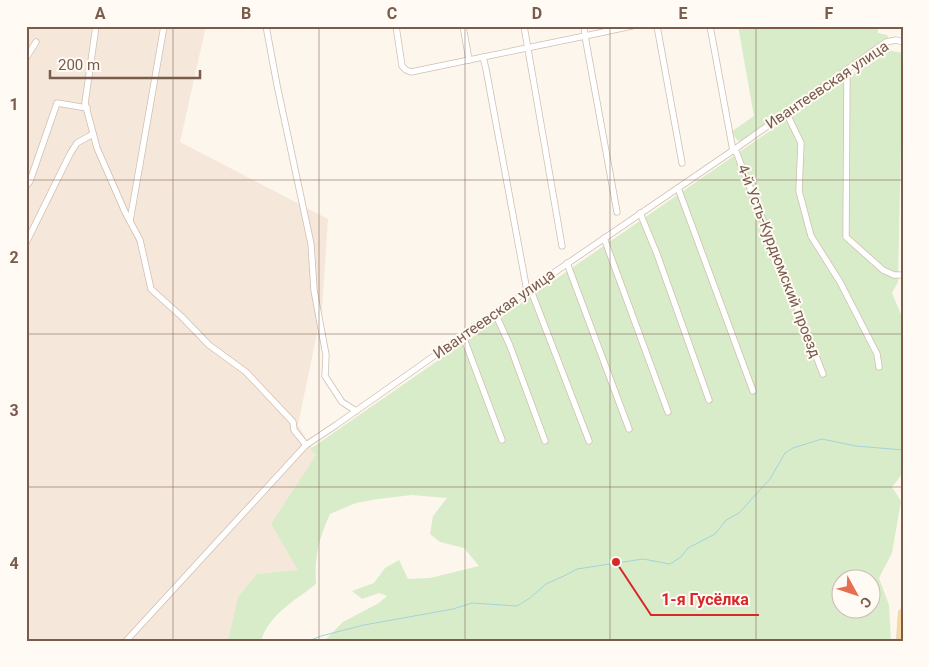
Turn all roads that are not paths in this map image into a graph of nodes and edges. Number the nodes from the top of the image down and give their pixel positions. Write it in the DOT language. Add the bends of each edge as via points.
graph roads {
  1 [pos="96,26"];
  2 [pos="164,26"];
  3 [pos="266,26"];
  4 [pos="396,26"];
  5 [pos="463,26"];
  6 [pos="524,26"];
  7 [pos="584,26"];
  8 [pos="632,26"];
  9 [pos="657,26"];
  10 [pos="710,26"];
  11 [pos="585,36"];
  12 [pos="36,42"];
  13 [pos="903,42"];
  14 [pos="527,47"];
  15 [pos="26,58"];
  16 [pos="483,58"];
  17 [pos="469,60"];
  18 [pos="847,71"];
  19 [pos="87,108"];
  20 [pos="786,112"];
  21 [pos="93,134"];
  22 [pos="734,150"];
  23 [pos="682,163"];
  24 [pos="26,186"];
  25 [pos="678,188"];
  26 [pos="616,212"];
  27 [pos="640,213"];
  28 [pos="130,221"];
  29 [pos="604,238"];
  30 [pos="26,244"];
  31 [pos="562,246"];
  32 [pos="568,263"];
  33 [pos="903,275"];
  34 [pos="529,289"];
  35 [pos="496,313"];
  36 [pos="463,336"];
  37 [pos="879,368"];
  38 [pos="823,374"];
  39 [pos="753,390"];
  40 [pos="709,400"];
  41 [pos="356,411"];
  42 [pos="668,412"];
  43 [pos="629,429"];
  44 [pos="502,440"];
  45 [pos="545,441"];
  46 [pos="589,441"];
  47 [pos="306,444"];
  48 [pos="903,613"];
  49 [pos="126,641"];
  50 [pos="901,641"];
  1 -- 19 [label="street" via="85,103"];
  2 -- 28 [label="street"];
  3 -- 41 [label="street" via="311,244 314,290 326,355 325,376 342,402"];
  4 -- 17 [label="street" via="402,66 410,72"];
  5 -- 17 [label="street"];
  6 -- 14 [label="street"];
  7 -- 11 [label="street"];
  8 -- 11 [label="street"];
  9 -- 23 [label="street"];
  10 -- 22 [label="street, 4-й Усть-Курдюмский проезд"];
  11 -- 14 [label="street"];
  11 -- 26 [label="street"];
  12 -- 15 [label="street"];
  13 -- 18 [label="street, Ивантеевская улица" via="886,42"];
  14 -- 16 [label="street"];
  14 -- 31 [label="street"];
  16 -- 17 [label="street"];
  16 -- 34 [label="street"];
  18 -- 20 [label="street, Ивантеевская улица"];
  18 -- 33 [label="street" via="846,237 883,270"];
  19 -- 21 [label="street"];
  19 -- 24 [label="street" via="57,103"];
  20 -- 22 [label="street, Ивантеевская улица"];
  20 -- 37 [label="street" via="801,143 798,191 811,236 840,282 877,354"];
  21 -- 28 [label="street"];
  21 -- 30 [label="street" via="77,143 70,154"];
  22 -- 25 [label="street, Ивантеевская улица"];
  22 -- 38 [label="street, 4-й Усть-Курдюмский проезд"];
  25 -- 27 [label="street, Ивантеевская улица"];
  25 -- 39 [label="street"];
  27 -- 29 [label="street, Ивантеевская улица"];
  27 -- 40 [label="street"];
  28 -- 47 [label="street" via="140,240 150,289 209,346 246,372 293,422 294,430"];
  29 -- 32 [label="street, Ивантеевская улица"];
  29 -- 42 [label="street"];
  32 -- 34 [label="street, Ивантеевская улица"];
  32 -- 43 [label="street"];
  34 -- 35 [label="street, Ивантеевская улица"];
  34 -- 46 [label="street"];
  35 -- 36 [label="street, Ивантеевская улица"];
  35 -- 45 [label="street"];
  36 -- 41 [label="street, Ивантеевская улица"];
  36 -- 44 [label="street"];
  41 -- 47 [label="street, Ивантеевская улица"];
  47 -- 49 [label="street, Ивантеевская улица"];
  48 -- 50 [label="main road"];
}
